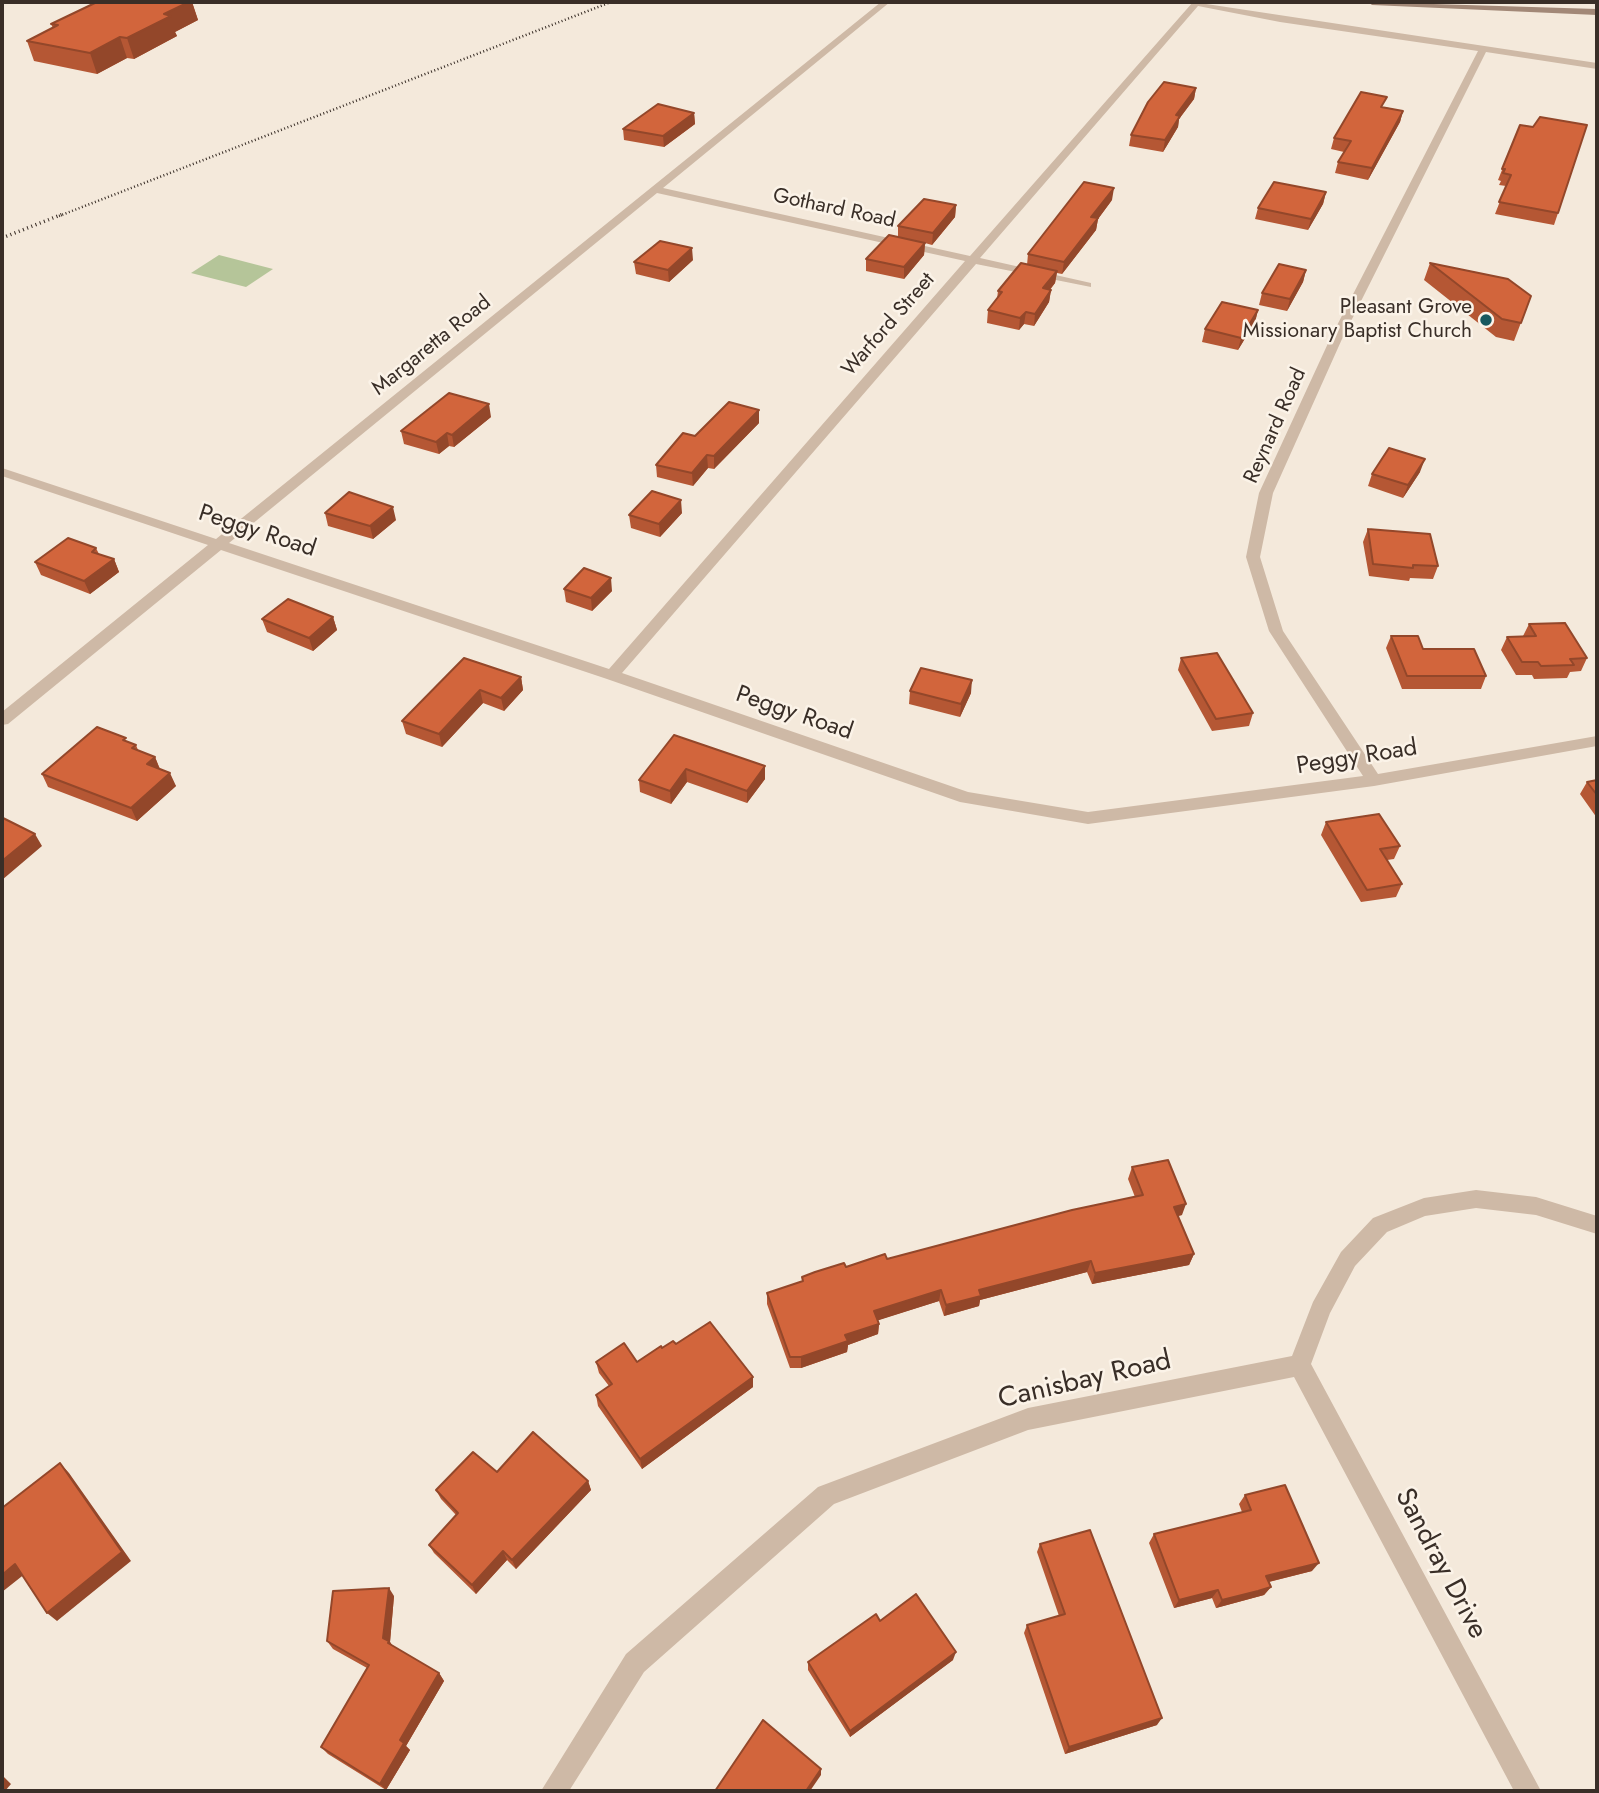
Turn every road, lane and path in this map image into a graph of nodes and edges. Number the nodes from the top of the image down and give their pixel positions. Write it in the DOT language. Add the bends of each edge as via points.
graph roads {
  1 [pos="886,2"];
  2 [pos="1196,2"];
  3 [pos="1372,2"];
  4 [pos="1597,12"];
  5 [pos="1483,50"];
  6 [pos="1597,66"];
  7 [pos="654,190"];
  8 [pos="972,259"];
  9 [pos="1087,285"];
  10 [pos="2,472"];
  11 [pos="221,544"];
  12 [pos="612,675"];
  13 [pos="2,720"];
  14 [pos="1597,741"];
  15 [pos="1374,780"];
  16 [pos="1597,1225"];
  17 [pos="1300,1365"];
  18 [pos="554,1791"];
  19 [pos="1528,1791"];
  1 -- 7 [label="street, Margaretta Road"];
  2 -- 5 [label="street"];
  2 -- 8 [label="street, Warford Street"];
  3 -- 4 [label="main road"];
  5 -- 6 [label="street"];
  5 -- 15 [label="street, Reynard Road" via="1336,339 1266,493 1253,557 1276,631"];
  7 -- 8 [label="street, Gothard Road"];
  7 -- 11 [label="street, Margaretta Road"];
  8 -- 9 [label="street, Gothard Road"];
  8 -- 12 [label="street, Warford Street"];
  10 -- 11 [label="street, Peggy Road"];
  11 -- 12 [label="street, Peggy Road"];
  11 -- 13 [label="street, Margaretta Road"];
  12 -- 15 [label="street, Peggy Road" via="966,798 1088,818"];
  14 -- 15 [label="street, Peggy Road"];
  16 -- 17 [label="street" via="1535,1206 1476,1199 1424,1207 1380,1225 1348,1259 1321,1309"];
  17 -- 18 [label="street, Canisbay Road" via="1028,1419 826,1495 635,1663"];
  17 -- 19 [label="street, Sandray Drive"];
}
